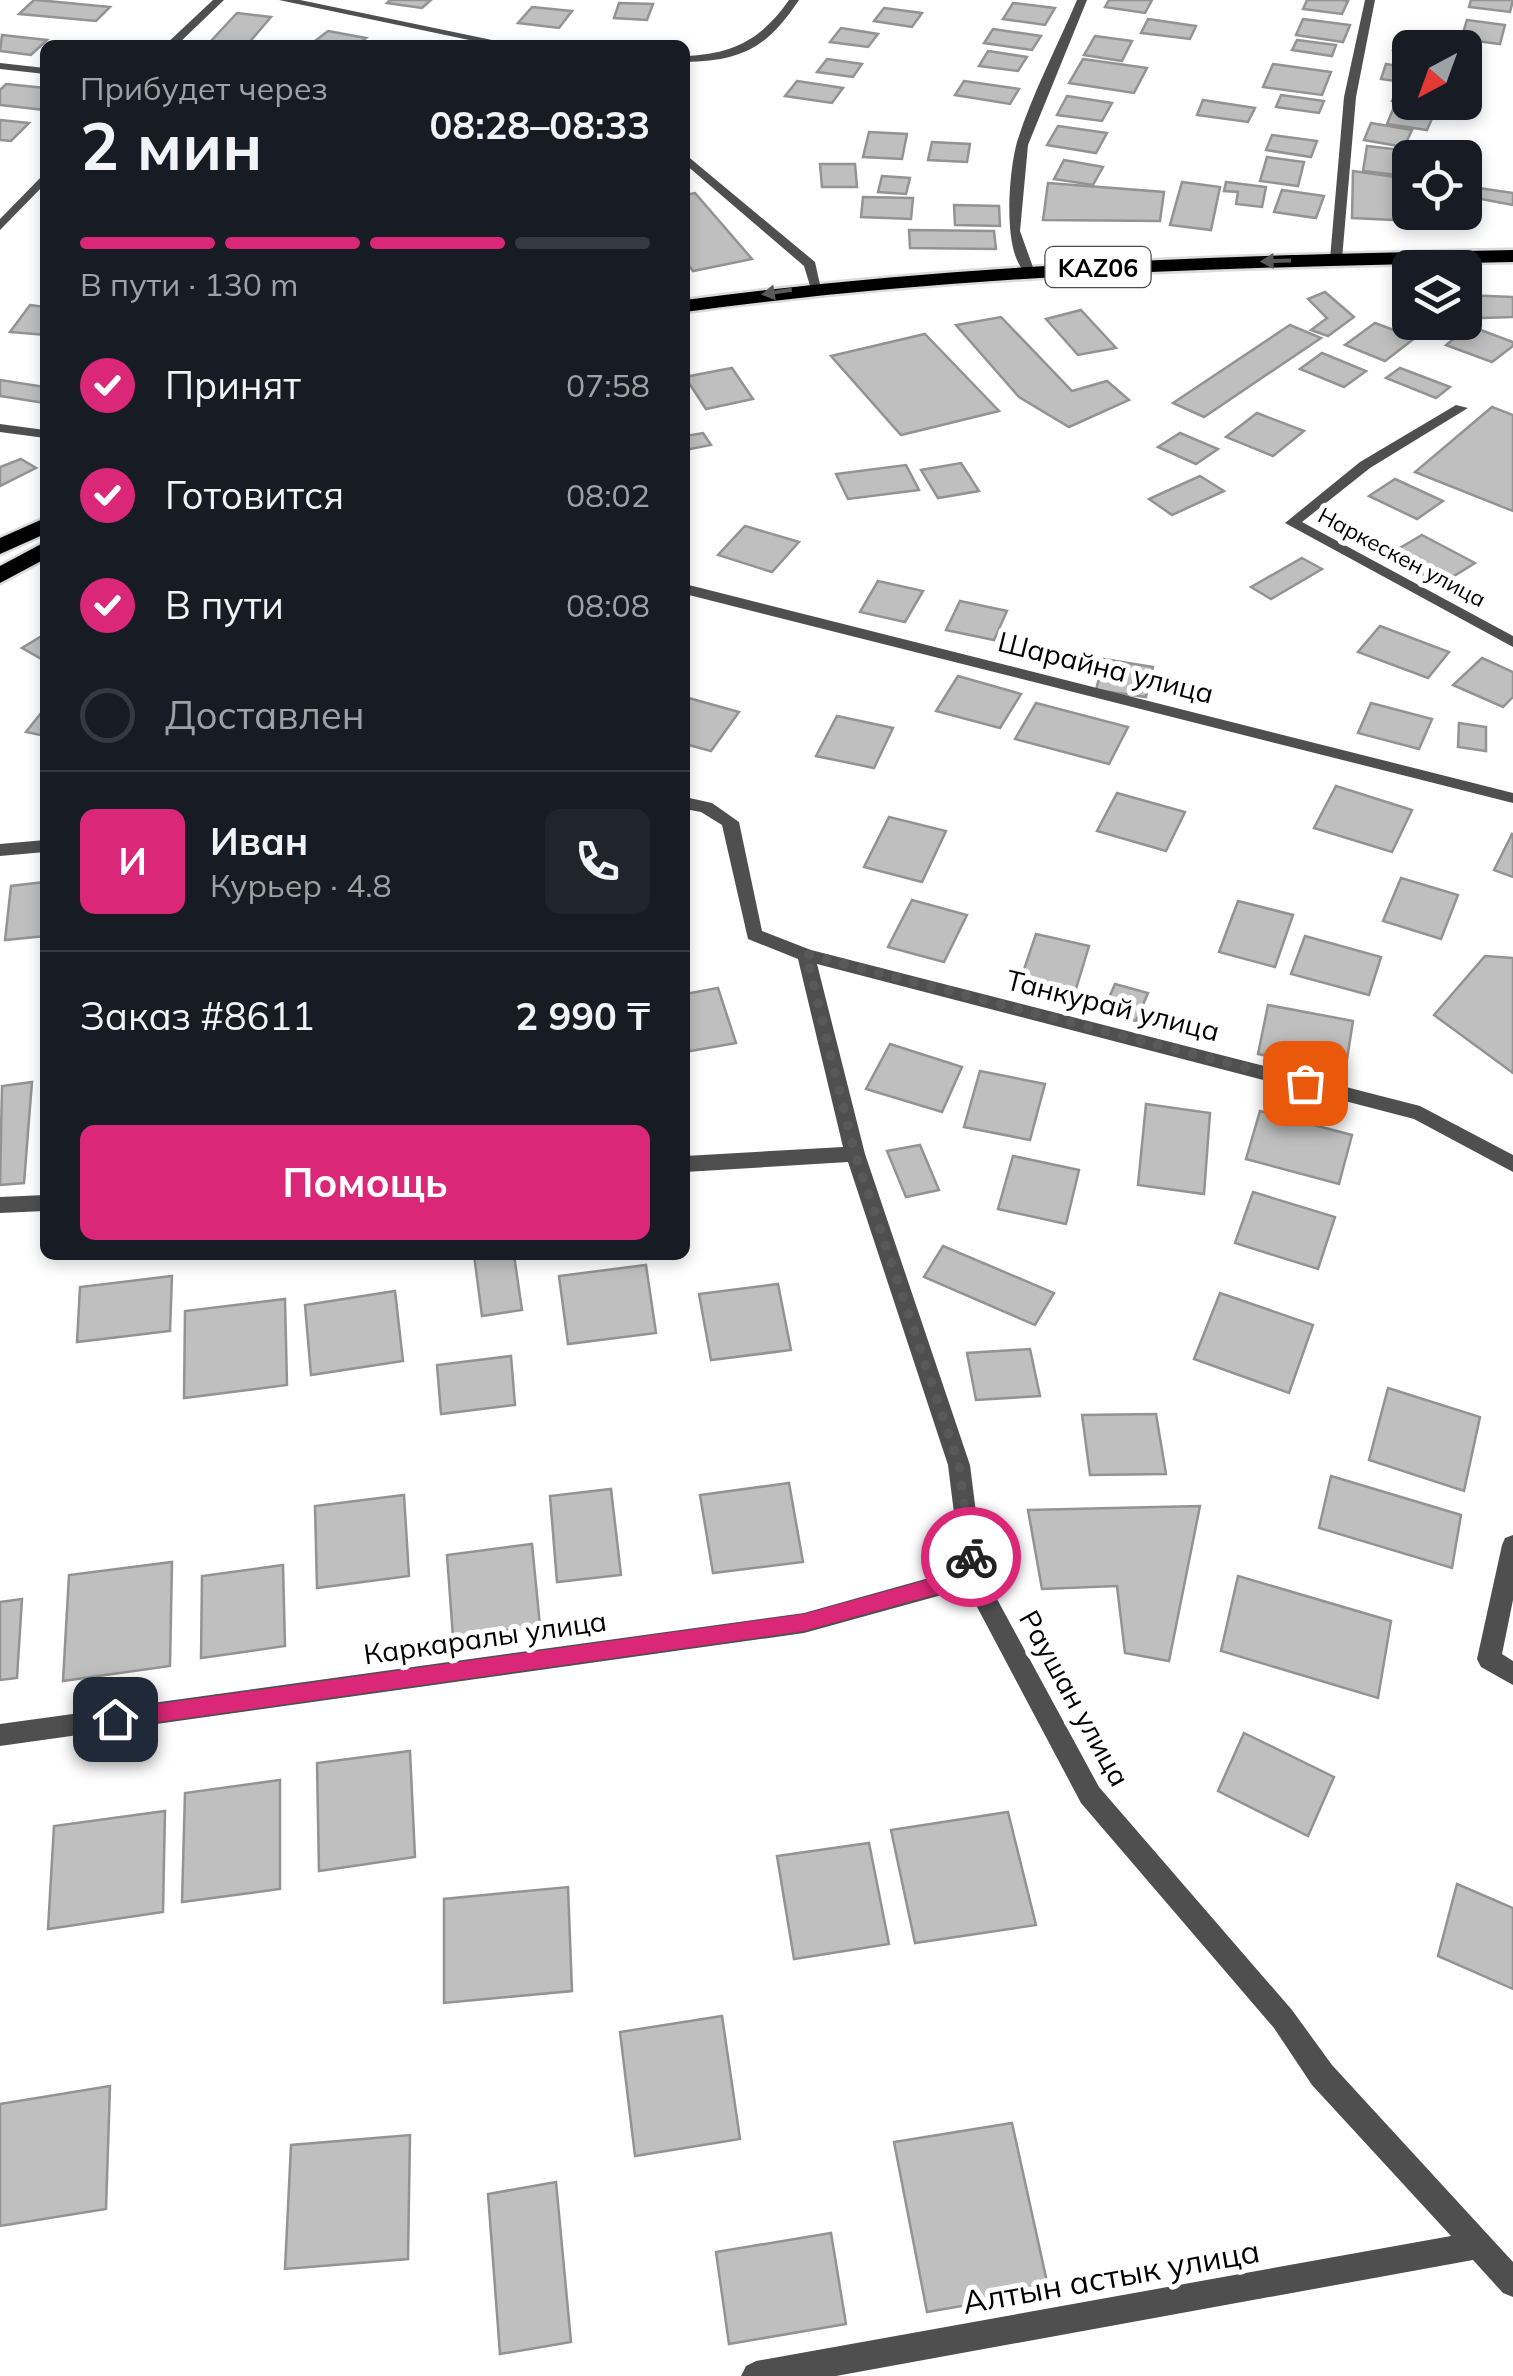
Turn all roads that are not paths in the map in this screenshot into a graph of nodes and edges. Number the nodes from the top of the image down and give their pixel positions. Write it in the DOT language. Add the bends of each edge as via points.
graph roads {
  1 [pos="218,0"];
  2 [pos="284,0"];
  3 [pos="794,0"];
  4 [pos="1082,0"];
  5 [pos="1370,0"];
  6 [pos="176,40"];
  7 [pos="485,40"];
  8 [pos="690,59"];
  9 [pos="0,66"];
  10 [pos="40,71"];
  11 [pos="690,162"];
  12 [pos="40,182"];
  13 [pos="0,226"];
  14 [pos="1513,256"];
  15 [pos="1336,259"];
  16 [pos="1028,270"];
  17 [pos="1513,275"];
  18 [pos="1482,276"];
  19 [pos="1392,278"];
  20 [pos="816,286"];
  21 [pos="690,305"];
  22 [pos="702,325"];
  23 [pos="1461,408"];
  24 [pos="0,428"];
  25 [pos="40,433"];
  26 [pos="40,527"];
  27 [pos="0,547"];
  28 [pos="40,552"];
  29 [pos="0,576"];
  30 [pos="690,589"];
  31 [pos="1513,642"];
  32 [pos="1513,798"];
  33 [pos="690,805"];
  34 [pos="40,846"];
  35 [pos="0,850"];
  36 [pos="806,954"];
  37 [pos="855,1154"];
  38 [pos="690,1164"];
  39 [pos="1513,1164"];
  40 [pos="40,1202"];
  41 [pos="0,1205"];
  42 [pos="1513,1545"];
  43 [pos="973,1576"];
  44 [pos="1513,1674"];
  45 [pos="0,1735"];
  46 [pos="1478,2245"];
  47 [pos="1513,2283"];
  48 [pos="756,2376"];
  1 -- 6 [label="street"];
  2 -- 7 [label="street"];
  3 -- 8 [label="street" via="747,51"];
  4 -- 16 [label="street" via="1022,145 1014,231"];
  5 -- 15 [label="street" via="1350,96"];
  9 -- 10 [label="street"];
  11 -- 20 [label="street" via="810,265"];
  12 -- 13 [label="street"];
  14 -- 15 [label="highway, KАZ06"];
  15 -- 16 [label="highway, KАZ06, one-way"];
  16 -- 20 [label="highway, KАZ06"];
  17 -- 18 [label="highway"];
  19 -- 22 [label="highway, KАZ06" via="1006,288 824,302"];
  20 -- 21 [label="highway, KАZ06, one-way"];
  23 -- 31 [label="street, Наркескен улица" via="1365,465 1292,523"];
  24 -- 25 [label="street"];
  26 -- 27 [label="highway"];
  28 -- 29 [label="highway"];
  30 -- 32 [label="street, Шарайна улица"];
  33 -- 36 [label="street" via="730,822 754,935"];
  34 -- 35 [label="street"];
  36 -- 37 [label="street, Раушан улица"];
  36 -- 39 [label="street, Танкурай улица" via="1420,1113"];
  37 -- 38 [label="street"];
  37 -- 43 [label="street, Раушан улица" via="959,1465"];
  40 -- 41 [label="street"];
  42 -- 44 [label="street" via="1489,1659"];
  43 -- 45 [label="street, Каркаралы улица" via="804,1623"];
  43 -- 46 [label="street, Раушан улица" via="1090,1794 1283,2019 1322,2075"];
  46 -- 47 [label="street, Раушан улица"];
  46 -- 48 [label="street, Алтын астык улица"];
}
